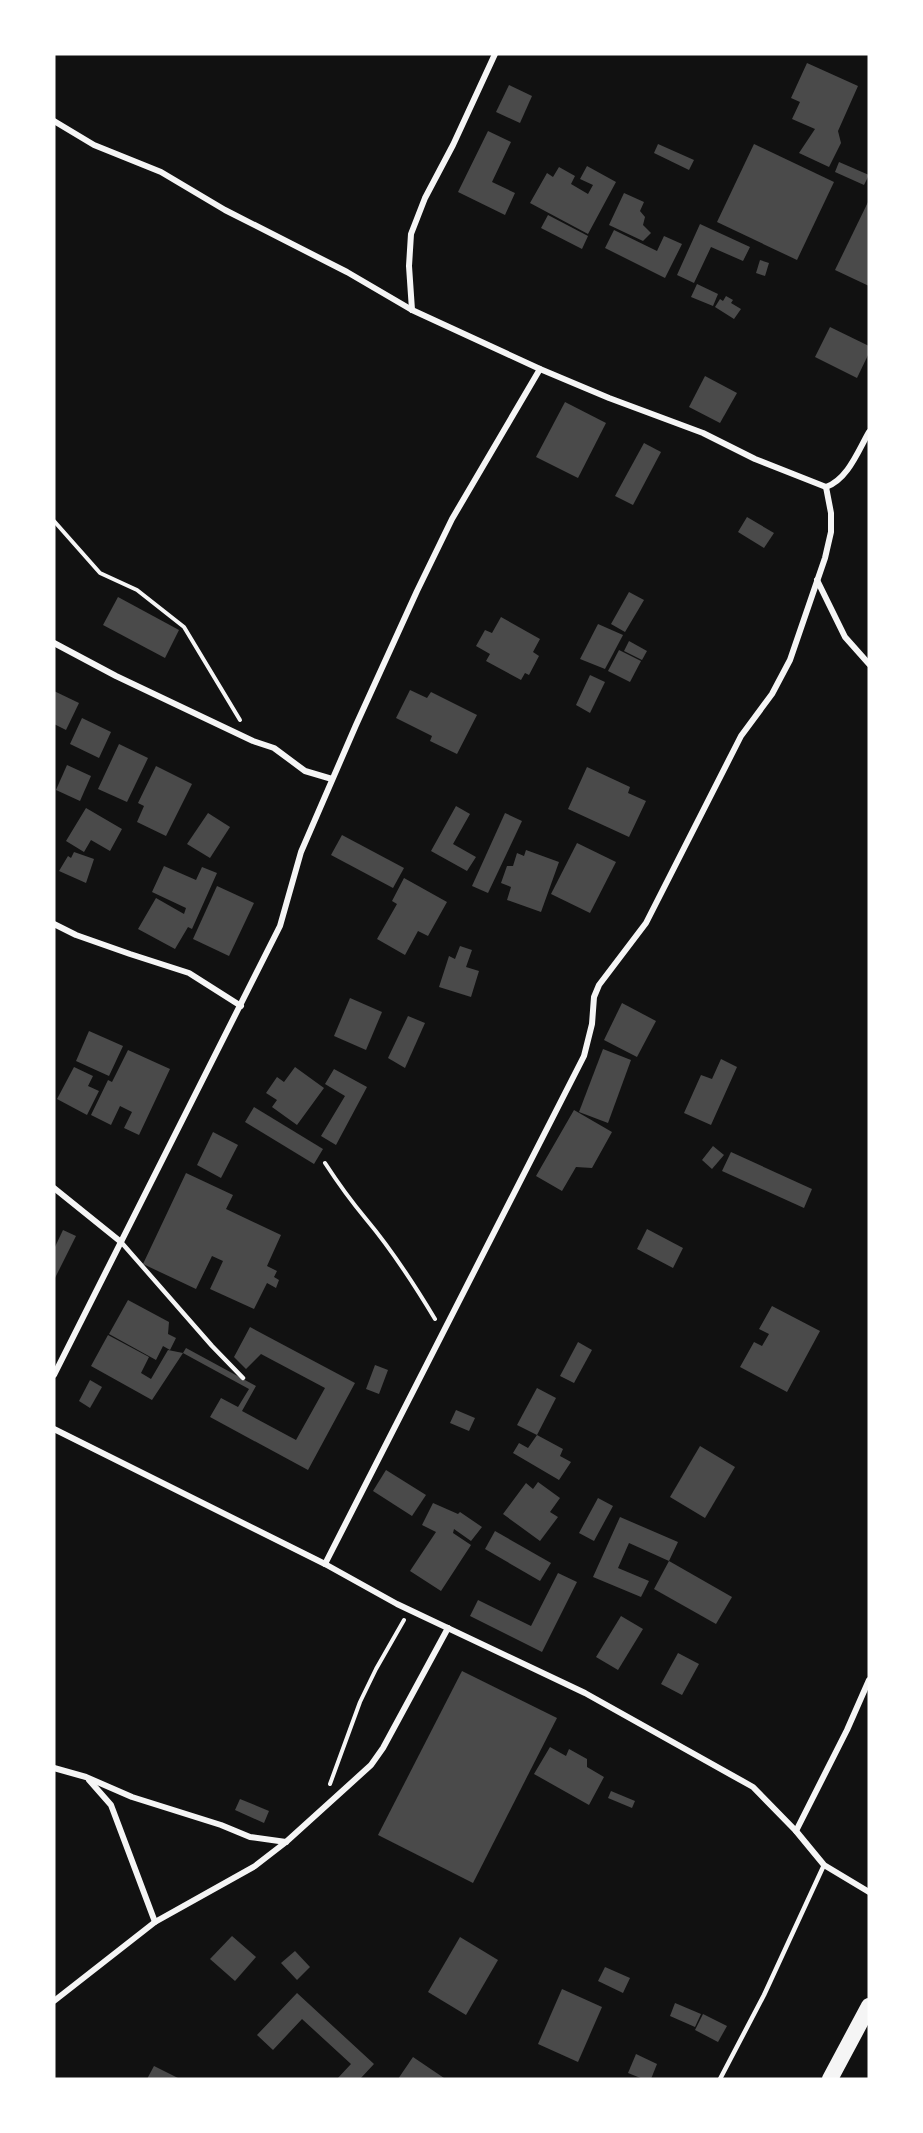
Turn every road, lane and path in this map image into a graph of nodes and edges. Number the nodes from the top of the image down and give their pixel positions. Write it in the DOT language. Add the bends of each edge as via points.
graph roads {
  1 [pos="495,54"];
  2 [pos="54,121"];
  3 [pos="412,310"];
  4 [pos="540,369"];
  5 [pos="869,432"];
  6 [pos="826,487"];
  7 [pos="54,521"];
  8 [pos="817,580"];
  9 [pos="54,643"];
  10 [pos="869,664"];
  11 [pos="253,741"];
  12 [pos="333,779"];
  13 [pos="54,924"];
  14 [pos="241,1006"];
  15 [pos="325,1163"];
  16 [pos="54,1188"];
  17 [pos="121,1242"];
  18 [pos="443,1332"];
  19 [pos="54,1375"];
  20 [pos="243,1378"];
  21 [pos="54,1429"];
  22 [pos="325,1564"];
  23 [pos="410,1610"];
  24 [pos="447,1628"];
  25 [pos="869,1680"];
  26 [pos="54,1768"];
  27 [pos="86,1777"];
  28 [pos="323,1808"];
  29 [pos="796,1831"];
  30 [pos="286,1842"];
  31 [pos="824,1865"];
  32 [pos="869,1892"];
  33 [pos="155,1922"];
  34 [pos="54,2001"];
  35 [pos="869,2006"];
  36 [pos="835,2077"];
  37 [pos="720,2079"];
  1 -- 3 [label="street" via="411,234"];
  2 -- 3 [label="street" via="94,145 161,172"];
  3 -- 4 [label="street"];
  4 -- 6 [label="street" via="703,433"];
  4 -- 12 [label="street" via="452,519"];
  5 -- 6 [label="street" via="845,473"];
  6 -- 8 [label="street" via="831,532"];
  7 -- 11 [label="path" via="100,573 137,590 184,627"];
  8 -- 10 [label="street" via="845,637"];
  8 -- 18 [label="street" via="784,675 741,736 646,923 596,990 584,1056"];
  9 -- 11 [label="street"];
  11 -- 12 [label="street" via="274,748 304,771"];
  12 -- 14 [label="street" via="301,852 280,926"];
  13 -- 14 [label="street" via="189,973"];
  14 -- 17 [label="street"];
  15 -- 18 [label="path" via="416,1288"];
  16 -- 17 [label="street"];
  17 -- 19 [label="street"];
  17 -- 20 [label="lane"];
  18 -- 22 [label="street"];
  21 -- 22 [label="street"];
  22 -- 23 [label="street"];
  23 -- 24 [label="street"];
  23 -- 28 [label="path" via="360,1702"];
  24 -- 28 [label="street" via="382,1748 370,1765"];
  24 -- 29 [label="street" via="585,1694 753,1787"];
  25 -- 29 [label="street"];
  26 -- 27 [label="street"];
  27 -- 30 [label="street" via="250,1837"];
  27 -- 33 [label="street" via="111,1805"];
  28 -- 30 [label="street"];
  29 -- 31 [label="street"];
  30 -- 33 [label="street" via="255,1866"];
  31 -- 32 [label="street"];
  31 -- 37 [label="lane"];
  33 -- 34 [label="street"];
  35 -- 36 [label="highway"];
}
